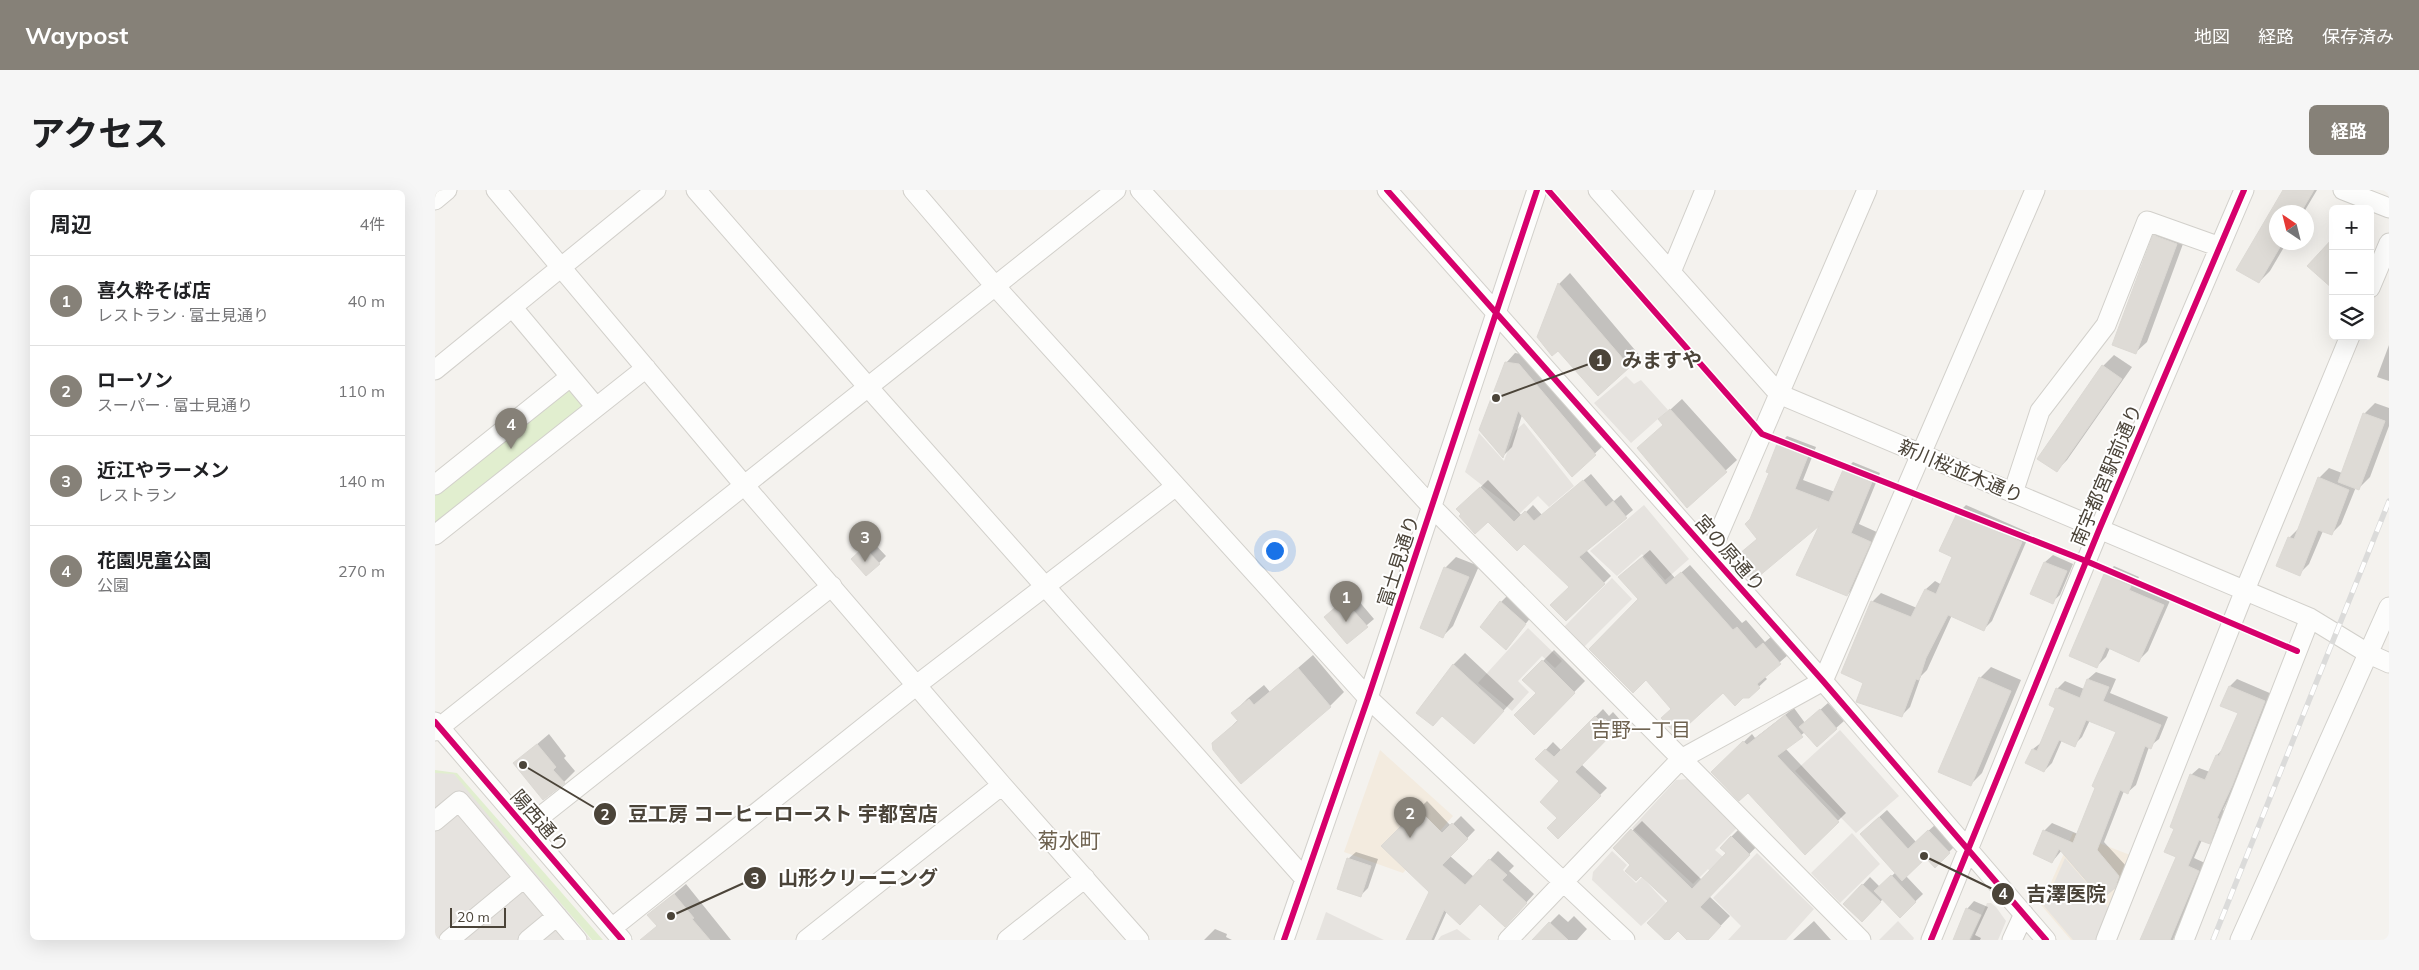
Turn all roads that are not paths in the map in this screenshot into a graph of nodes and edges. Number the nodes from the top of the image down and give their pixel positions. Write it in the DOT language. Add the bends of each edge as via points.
graph roads {
  1 [pos="447,190"];
  2 [pos="496,190"];
  3 [pos="656,190"];
  4 [pos="696,190"];
  5 [pos="913,190"];
  6 [pos="1116,190"];
  7 [pos="1140,190"];
  8 [pos="1387,190"];
  9 [pos="1537,190"];
  10 [pos="1598,190"];
  11 [pos="1705,190"];
  12 [pos="1867,190"];
  13 [pos="2035,190"];
  14 [pos="2244,190"];
  15 [pos="2343,190"];
  16 [pos="435,200"];
  17 [pos="2389,208"];
  18 [pos="2389,243"];
  19 [pos="2219,247"];
  20 [pos="562,268"];
  21 [pos="1671,272"];
  22 [pos="2374,279"];
  23 [pos="995,286"];
  24 [pos="513,308"];
  25 [pos="1496,312"];
  26 [pos="2348,340"];
  27 [pos="646,368"];
  28 [pos="435,370"];
  29 [pos="570,377"];
  30 [pos="868,387"];
  31 [pos="1779,394"];
  32 [pos="596,407"];
  33 [pos="1922,455"];
  34 [pos="435,485"];
  35 [pos="744,485"];
  36 [pos="1176,486"];
  37 [pos="2013,493"];
  38 [pos="1432,507"];
  39 [pos="2099,530"];
  40 [pos="435,534"];
  41 [pos="1711,554"];
  42 [pos="832,586"];
  43 [pos="1045,586"];
  44 [pos="2245,590"];
  45 [pos="2389,607"];
  46 [pos="2309,618"];
  47 [pos="2369,654"];
  48 [pos="2389,663"];
  49 [pos="1823,681"];
  50 [pos="917,684"];
  51 [pos="1368,698"];
  52 [pos="437,727"];
  53 [pos="1681,759"];
  54 [pos="1002,785"];
  55 [pos="435,821"];
  56 [pos="526,828"];
  57 [pos="1969,849"];
  58 [pos="524,878"];
  59 [pos="1085,878"];
  60 [pos="1305,879"];
  61 [pos="1563,881"];
  62 [pos="2024,914"];
  63 [pos="557,916"];
  64 [pos="617,934"];
  65 [pos="449,940"];
  66 [pos="528,940"];
  67 [pos="577,940"];
  68 [pos="806,940"];
  69 [pos="1007,940"];
  70 [pos="1139,940"];
  71 [pos="1284,940"];
  72 [pos="1508,940"];
  73 [pos="1625,940"];
  74 [pos="1861,940"];
  75 [pos="1931,940"];
  76 [pos="2012,940"];
  77 [pos="2047,940"];
  78 [pos="2106,940"];
  79 [pos="2184,940"];
  80 [pos="2240,940"];
  1 -- 16 [label="street"];
  2 -- 20 [label="street"];
  3 -- 20 [label="street"];
  4 -- 30 [label="street"];
  5 -- 23 [label="street"];
  6 -- 23 [label="street"];
  7 -- 38 [label="street"];
  8 -- 25 [label="street, 宮の原通り"];
  9 -- 25 [label="street, 富士見通り"];
  10 -- 21 [label="street, 新川桜並木通り"];
  11 -- 21 [label="street"];
  12 -- 31 [label="street"];
  13 -- 33 [label="street"];
  14 -- 19 [label="street, 南宇都宮駅前通り"];
  15 -- 17 [label="street"];
  18 -- 22 [label="street"];
  19 -- 37 [label="street" via="2147,221 2106,326 2040,411"];
  19 -- 39 [label="street, 南宇都宮駅前通り"];
  20 -- 24 [label="street"];
  20 -- 27 [label="street"];
  21 -- 31 [label="street, 新川桜並木通り"];
  23 -- 30 [label="street"];
  23 -- 36 [label="street"];
  24 -- 28 [label="street"];
  24 -- 29 [label="street"];
  25 -- 38 [label="street, 富士見通り"];
  25 -- 41 [label="street, 宮の原通り"];
  26 -- 44 [label="street"];
  27 -- 32 [label="street"];
  27 -- 35 [label="street"];
  29 -- 32 [label="street"];
  29 -- 34 [label="street"];
  30 -- 35 [label="street"];
  30 -- 43 [label="street"];
  31 -- 33 [label="street, 新川桜並木通り"];
  31 -- 41 [label="street"];
  32 -- 40 [label="street"];
  33 -- 37 [label="street, 新川桜並木通り"];
  33 -- 49 [label="street"];
  35 -- 42 [label="street"];
  35 -- 52 [label="street"];
  36 -- 43 [label="street"];
  36 -- 51 [label="street"];
  37 -- 39 [label="street, 新川桜並木通り"];
  38 -- 51 [label="street, 富士見通り"];
  38 -- 53 [label="street"];
  39 -- 44 [label="street, 新川桜並木通り"];
  39 -- 57 [label="street, 南宇都宮駅前通り"];
  41 -- 49 [label="street, 宮の原通り"];
  42 -- 50 [label="street"];
  42 -- 56 [label="street"];
  43 -- 50 [label="street"];
  43 -- 60 [label="street"];
  44 -- 46 [label="street, 新川桜並木通り"];
  44 -- 78 [label="street"];
  45 -- 47 [label="street"];
  46 -- 47 [label="street, 新川桜並木通り"];
  46 -- 79 [label="street"];
  47 -- 48 [label="street, 新川桜並木通り"];
  47 -- 80 [label="street"];
  49 -- 53 [label="street"];
  49 -- 57 [label="street, 宮の原通り"];
  50 -- 54 [label="street"];
  50 -- 64 [label="street"];
  51 -- 60 [label="street, 富士見通り"];
  51 -- 61 [label="street"];
  52 -- 56 [label="street, 陽西通り"];
  53 -- 61 [label="street"];
  53 -- 74 [label="street"];
  54 -- 59 [label="street"];
  54 -- 68 [label="street"];
  55 -- 58 [label="street" via="459,802"];
  56 -- 64 [label="street, 陽西通り"];
  57 -- 62 [label="street, 宮の原通り"];
  57 -- 75 [label="street, 南宇都宮駅前通り"];
  58 -- 63 [label="street"];
  58 -- 65 [label="street"];
  59 -- 69 [label="street"];
  59 -- 70 [label="street"];
  60 -- 71 [label="street, 富士見通り"];
  61 -- 72 [label="street"];
  61 -- 73 [label="street"];
  62 -- 76 [label="street"];
  62 -- 77 [label="street, 宮の原通り"];
  63 -- 66 [label="street"];
  63 -- 67 [label="street"];
}
